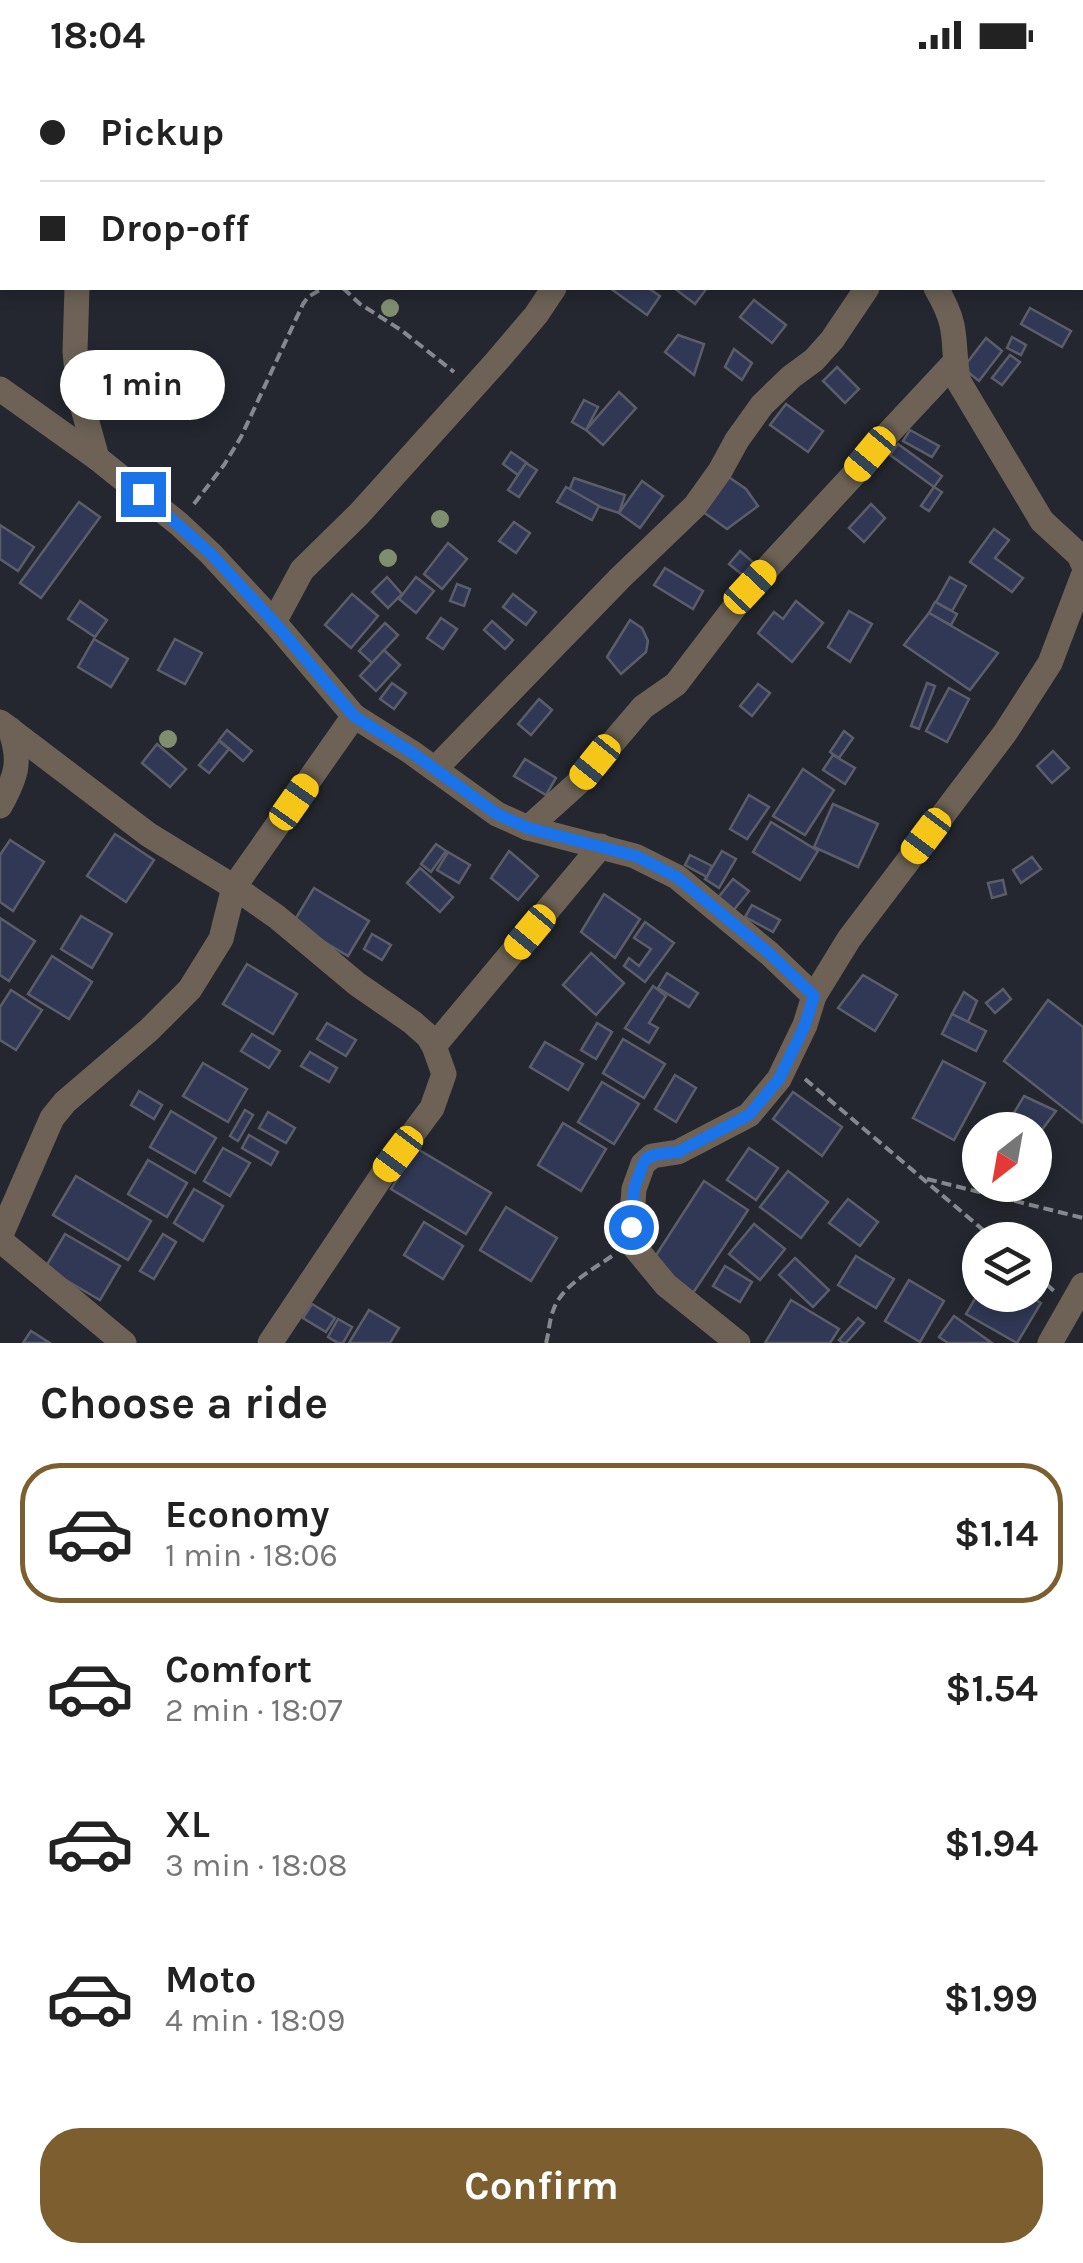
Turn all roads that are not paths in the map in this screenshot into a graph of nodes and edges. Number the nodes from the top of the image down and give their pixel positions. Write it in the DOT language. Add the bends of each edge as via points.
graph roads {
  1 [pos="76,290"];
  2 [pos="553,290"];
  3 [pos="866,290"];
  4 [pos="937,290"];
  5 [pos="954,363"];
  6 [pos="0,389"];
  7 [pos="96,458"];
  8 [pos="1083,564"];
  9 [pos="1083,576"];
  10 [pos="274,622"];
  11 [pos="354,716"];
  12 [pos="5,725"];
  13 [pos="435,769"];
  14 [pos="0,806"];
  15 [pos="528,828"];
  16 [pos="601,846"];
  17 [pos="234,887"];
  18 [pos="814,996"];
  19 [pos="434,1046"];
  20 [pos="0,1238"];
  21 [pos="1083,1285"];
  22 [pos="124,1343"];
  23 [pos="270,1343"];
  24 [pos="738,1343"];
  25 [pos="1050,1343"];
  1 -- 7 [label="street" via="80,394"];
  2 -- 10 [label="street" via="471,389 302,570"];
  3 -- 13 [label="street" via="823,350 762,405 694,506"];
  4 -- 5 [label="street" via="953,328"];
  5 -- 8 [label="street" via="1042,521"];
  5 -- 15 [label="street" via="750,587 676,684 643,708"];
  6 -- 7 [label="street"];
  7 -- 10 [label="street" via="179,524"];
  9 -- 18 [label="street" via="1050,664"];
  10 -- 11 [label="street"];
  11 -- 13 [label="street"];
  11 -- 17 [label="street"];
  12 -- 14 [label="street" via="16,745 16,777"];
  12 -- 17 [label="street" via="148,835"];
  13 -- 15 [label="street"];
  15 -- 16 [label="street"];
  16 -- 18 [label="street" via="677,877"];
  16 -- 19 [label="street"];
  17 -- 19 [label="street" via="412,1022"];
  17 -- 20 [label="street" via="222,940 190,989 52,1118"];
  18 -- 24 [label="street" via="779,1079 749,1115 678,1152 647,1158 634,1189 634,1245 666,1285"];
  19 -- 23 [label="street" via="444,1074 432,1108"];
  20 -- 22 [label="street"];
  21 -- 25 [label="street"];
}
